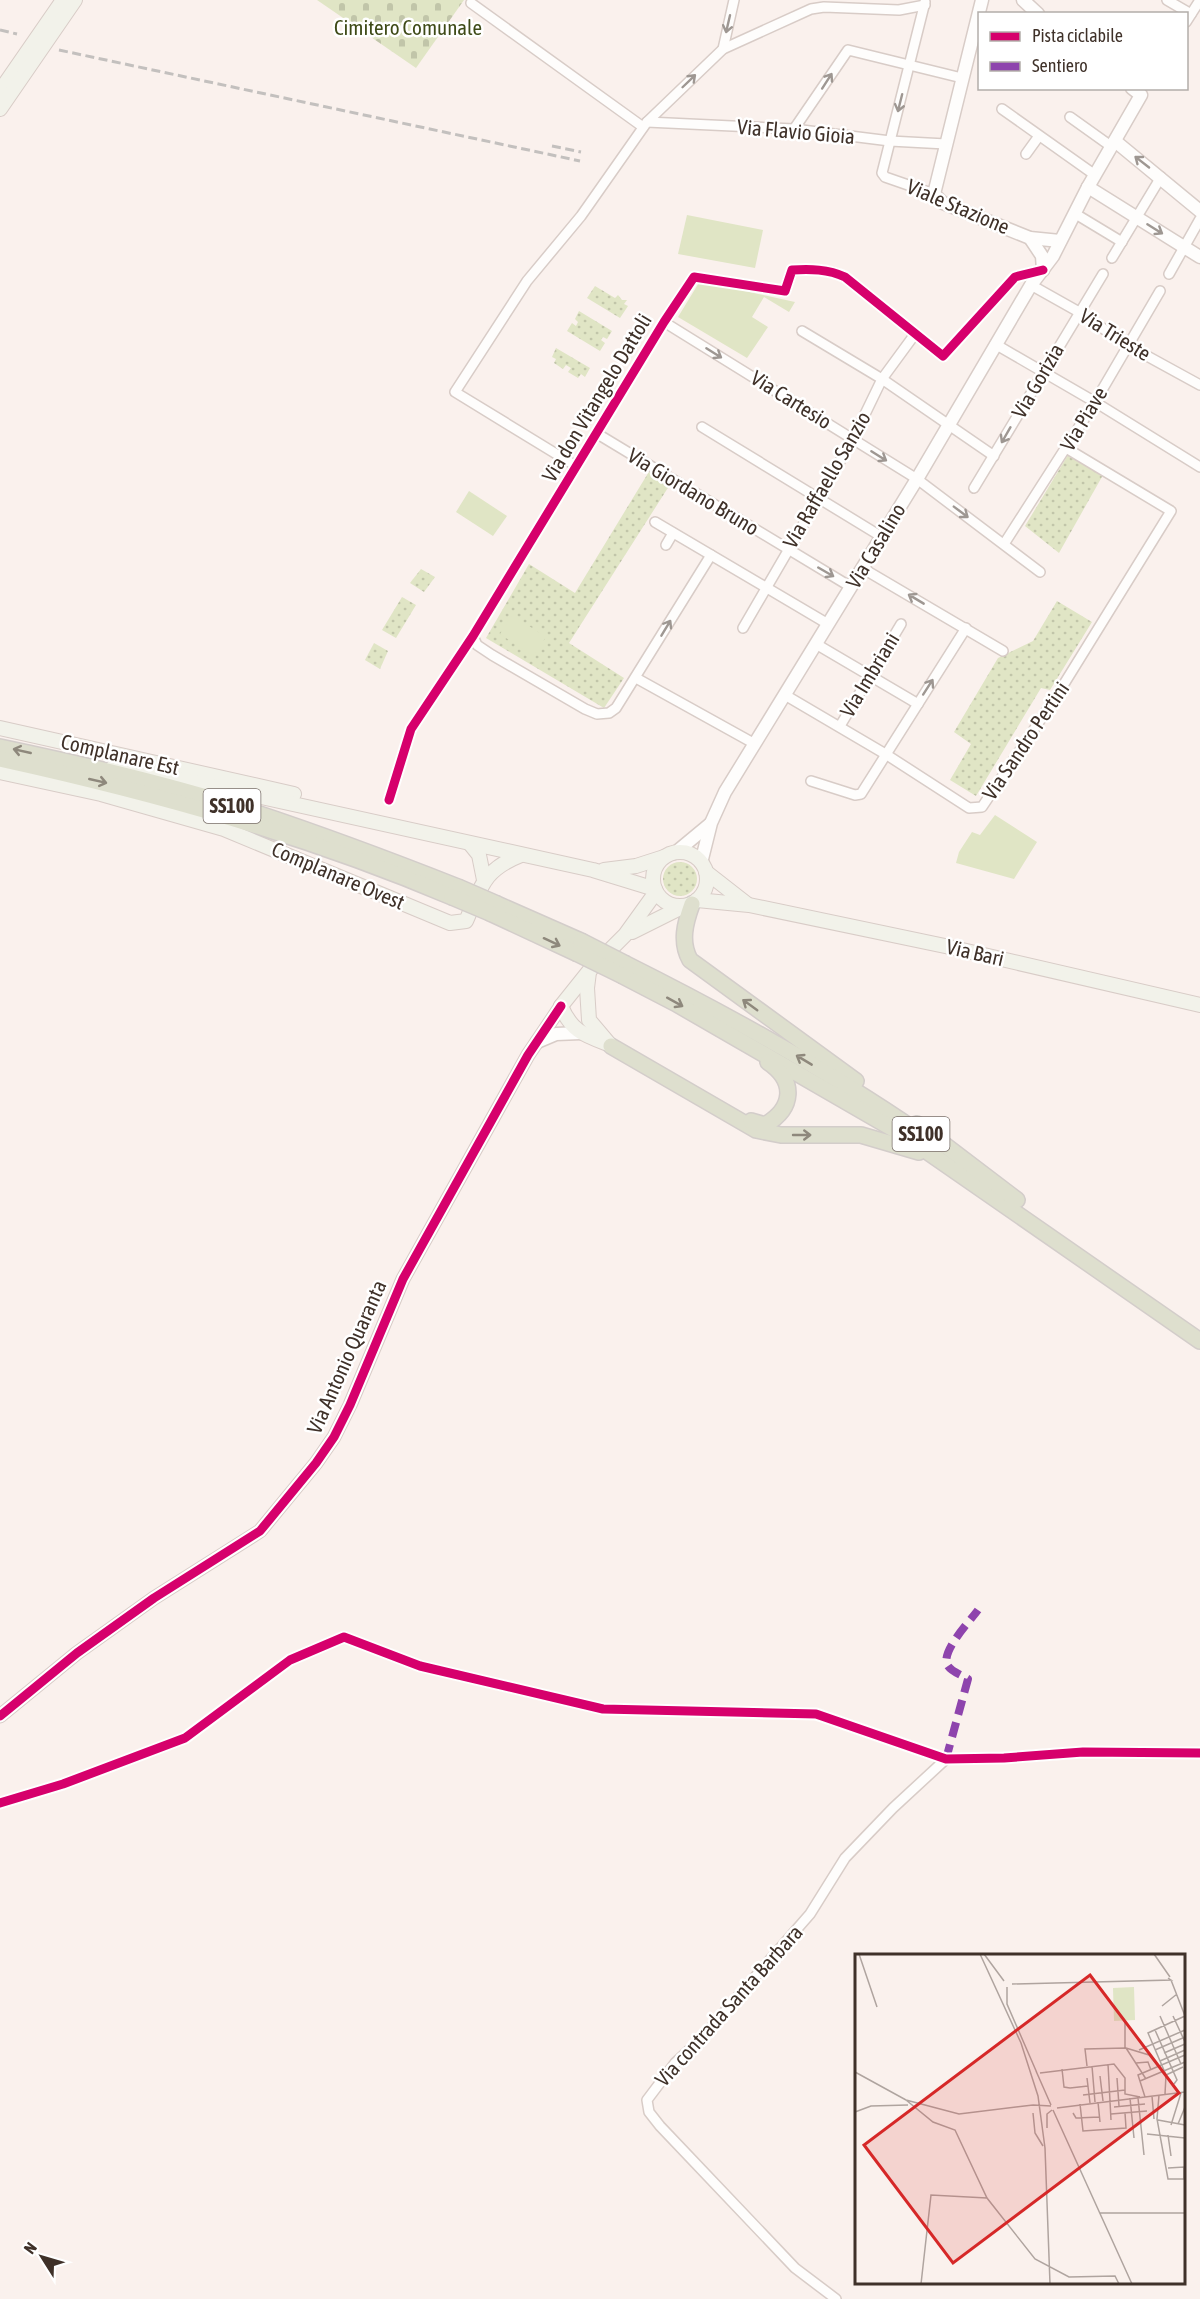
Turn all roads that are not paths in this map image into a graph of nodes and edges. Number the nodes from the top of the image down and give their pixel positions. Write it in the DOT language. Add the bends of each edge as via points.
graph roads {
  1 [pos="63,0"];
  2 [pos="75,0"];
  3 [pos="734,0"];
  4 [pos="1023,0"];
  5 [pos="1167,0"];
  6 [pos="1200,0"];
  7 [pos="471,3"];
  8 [pos="925,3"];
  9 [pos="1036,12"];
  10 [pos="1182,12"];
  11 [pos="978,16"];
  12 [pos="1189,18"];
  13 [pos="723,49"];
  14 [pos="909,64"];
  15 [pos="962,78"];
  16 [pos="0,91"];
  17 [pos="1139,91"];
  18 [pos="0,109"];
  19 [pos="1002,109"];
  20 [pos="1070,117"];
  21 [pos="645,124"];
  22 [pos="794,129"];
  23 [pos="1040,136"];
  24 [pos="890,141"];
  25 [pos="945,144"];
  26 [pos="1114,144"];
  27 [pos="1026,154"];
  28 [pos="1095,175"];
  29 [pos="1161,177"];
  30 [pos="1088,187"];
  31 [pos="934,194"];
  32 [pos="1200,211"];
  33 [pos="1074,213"];
  34 [pos="1137,217"];
  35 [pos="1200,219"];
  36 [pos="1030,238"];
  37 [pos="1060,241"];
  38 [pos="1122,242"];
  39 [pos="1184,247"];
  40 [pos="1200,257"];
  41 [pos="1112,258"];
  42 [pos="1043,270"];
  43 [pos="1103,274"];
  44 [pos="1169,274"];
  45 [pos="1031,285"];
  46 [pos="1160,291"];
  47 [pos="1079,312"];
  48 [pos="664,322"];
  49 [pos="802,331"];
  50 [pos="915,334"];
  51 [pos="995,344"];
  52 [pos="1127,345"];
  53 [pos="1043,372"];
  54 [pos="882,379"];
  55 [pos="1200,385"];
  56 [pos="1095,402"];
  57 [pos="948,424"];
  58 [pos="702,427"];
  59 [pos="596,433"];
  60 [pos="853,439"];
  61 [pos="1066,448"];
  62 [pos="994,456"];
  63 [pos="576,466"];
  64 [pos="1200,467"];
  65 [pos="917,479"];
  66 [pos="974,488"];
  67 [pos="818,498"];
  68 [pos="655,522"];
  69 [pos="673,533"];
  70 [pos="882,537"];
  71 [pos="1004,544"];
  72 [pos="666,545"];
  73 [pos="788,549"];
  74 [pos="711,555"];
  75 [pos="862,568"];
  76 [pos="1040,572"];
  77 [pos="767,587"];
  78 [pos="851,587"];
  79 [pos="828,624"];
  80 [pos="901,624"];
  81 [pos="743,628"];
  82 [pos="966,628"];
  83 [pos="473,636"];
  84 [pos="816,644"];
  85 [pos="1003,651"];
  86 [pos="871,675"];
  87 [pos="636,678"];
  88 [pos="785,695"];
  89 [pos="918,704"];
  90 [pos="840,726"];
  91 [pos="0,728"];
  92 [pos="755,744"];
  93 [pos="0,747"];
  94 [pos="887,755"];
  95 [pos="0,759"];
  96 [pos="85,765"];
  97 [pos="0,772"];
  98 [pos="811,781"];
  99 [pos="388,800"];
  100 [pos="379,822"];
  101 [pos="711,823"];
  102 [pos="471,845"];
  103 [pos="672,854"];
  104 [pos="521,855"];
  105 [pos="704,868"];
  106 [pos="593,870"];
  107 [pos="484,880"];
  108 [pos="655,890"];
  109 [pos="455,892"];
  110 [pos="691,903"];
  111 [pos="748,905"];
  112 [pos="625,935"];
  113 [pos="624,970"];
  114 [pos="589,971"];
  115 [pos="1200,1005"];
  116 [pos="561,1006"];
  117 [pos="703,1019"];
  118 [pos="589,1020"];
  119 [pos="581,1033"];
  120 [pos="537,1042"];
  121 [pos="611,1046"];
  122 [pos="728,1114"];
  123 [pos="943,1161"];
  124 [pos="1017,1200"];
  125 [pos="1200,1329"];
  126 [pos="1200,1341"];
  127 [pos="0,1716"];
  128 [pos="1200,1753"];
  129 [pos="945,1758"];
  130 [pos="0,1803"];
  131 [pos="836,2299"];
  1 -- 16 [label="main road"];
  2 -- 18 [label="main road"];
  3 -- 13 [label="street, one-way"];
  4 -- 9 [label="street"];
  5 -- 10 [label="street"];
  6 -- 12 [label="street"];
  7 -- 21 [label="street"];
  8 -- 13 [label="street" via="899,10 811,9"];
  8 -- 14 [label="street"];
  11 -- 15 [label="street"];
  21 -- 13 [label="street, one-way"];
  14 -- 15 [label="street"];
  22 -- 14 [label="street, one-way" via="848,50"];
  14 -- 24 [label="street, one-way"];
  15 -- 25 [label="street"];
  17 -- 26 [label="street, Via Casalino"];
  19 -- 23 [label="street"];
  20 -- 26 [label="street"];
  21 -- 22 [label="street, Via Flavio Gioia"];
  21 -- 63 [label="street" via="581,216 527,281 455,392"];
  22 -- 24 [label="street, Via Flavio Gioia"];
  23 -- 27 [label="street"];
  23 -- 28 [label="street"];
  24 -- 25 [label="street, Via Flavio Gioia"];
  24 -- 31 [label="street, Viale Stazione" via="882,173 885,177"];
  25 -- 31 [label="street"];
  26 -- 28 [label="street, Via Casalino"];
  29 -- 26 [label="street, one-way"];
  28 -- 30 [label="street, Via Casalino"];
  29 -- 32 [label="street"];
  29 -- 34 [label="street"];
  30 -- 33 [label="street, Via Casalino"];
  30 -- 34 [label="street"];
  31 -- 36 [label="street, Viale Stazione" via="942,203"];
  33 -- 37 [label="street, Via Casalino"];
  33 -- 38 [label="street"];
  34 -- 38 [label="street"];
  34 -- 39 [label="street, one-way"];
  35 -- 39 [label="street"];
  36 -- 37 [label="street, Viale Stazione"];
  36 -- 42 [label="street, Viale Stazione" via="1042,256"];
  37 -- 42 [label="street, Via Casalino"];
  38 -- 41 [label="street"];
  39 -- 40 [label="street"];
  39 -- 44 [label="street"];
  42 -- 45 [label="street, Via Casalino"];
  42 -- 50 [label="street" via="1015,277 943,356"];
  43 -- 47 [label="street, Via Gorizia"];
  45 -- 47 [label="street, Via Trieste"];
  45 -- 51 [label="street, Via Casalino"];
  46 -- 52 [label="street, Via Piave"];
  47 -- 52 [label="street, Via Trieste"];
  47 -- 53 [label="street, Via Gorizia"];
  48 -- 50 [label="street, Via don Vitangelo Dattoli" via="694,277 785,291 792,270 824,270 845,277"];
  48 -- 59 [label="street, Via don Vitangelo Dattoli"];
  48 -- 60 [label="street, Via Cartesio, one-way"];
  49 -- 54 [label="street"];
  50 -- 54 [label="street, Via Raffaello Sanzio"];
  51 -- 53 [label="street"];
  51 -- 57 [label="street, Via Casalino"];
  52 -- 55 [label="street, Via Trieste"];
  52 -- 56 [label="street, Via Piave"];
  53 -- 56 [label="street"];
  53 -- 62 [label="street, Via Gorizia, one-way"];
  54 -- 57 [label="street"];
  54 -- 60 [label="street, Via Raffaello Sanzio"];
  56 -- 61 [label="street, Via Piave"];
  56 -- 64 [label="street"];
  57 -- 62 [label="street"];
  57 -- 65 [label="street, Via Casalino"];
  58 -- 67 [label="street"];
  59 -- 63 [label="street, Via don Vitangelo Dattoli"];
  59 -- 73 [label="street, Via Giordano Bruno"];
  60 -- 65 [label="street, Via Cartesio, one-way"];
  60 -- 67 [label="street, Via Raffaello Sanzio"];
  61 -- 71 [label="street, Via Piave"];
  61 -- 94 [label="street, Via Sandro Pertini" via="1172,511 982,807 969,808"];
  62 -- 66 [label="street, Via Gorizia"];
  63 -- 83 [label="street, Via don Vitangelo Dattoli"];
  65 -- 70 [label="street, Via Casalino"];
  65 -- 71 [label="street, Via Cartesio, one-way"];
  67 -- 70 [label="street"];
  67 -- 73 [label="street, Via Raffaello Sanzio"];
  68 -- 69 [label="street"];
  69 -- 72 [label="street"];
  69 -- 74 [label="street"];
  70 -- 75 [label="street, Via Casalino"];
  71 -- 76 [label="street, Via Cartesio"];
  73 -- 77 [label="street, Via Raffaello Sanzio"];
  73 -- 78 [label="street, Via Giordano Bruno, one-way"];
  74 -- 77 [label="street"];
  87 -- 74 [label="street, one-way"];
  75 -- 78 [label="street, Via Casalino"];
  82 -- 75 [label="street, one-way"];
  77 -- 79 [label="street"];
  77 -- 81 [label="street, Via Raffaello Sanzio"];
  78 -- 79 [label="street, Via Casalino"];
  79 -- 84 [label="street, Via Casalino"];
  80 -- 86 [label="street, Via Imbriani"];
  82 -- 85 [label="street"];
  89 -- 82 [label="street, one-way"];
  83 -- 87 [label="street" via="477,645 492,655 597,714 616,708"];
  83 -- 99 [label="street" via="411,729"];
  84 -- 86 [label="street"];
  84 -- 88 [label="street, Via Casalino"];
  86 -- 89 [label="street"];
  86 -- 90 [label="street, Via Imbriani"];
  87 -- 92 [label="street"];
  88 -- 90 [label="street, Via Sandro Pertini"];
  88 -- 92 [label="street, Via Casalino"];
  89 -- 94 [label="street"];
  90 -- 94 [label="street, Via Sandro Pertini"];
  91 -- 100 [label="main road, Complanare Est" via="315,799"];
  92 -- 101 [label="street, Via Casalino"];
  96 -- 93 [label="highway, SS100, one-way"];
  94 -- 98 [label="street" via="861,794"];
  95 -- 109 [label="highway, SS100, one-way" via="226,815"];
  96 -- 100 [label="main road" via="139,770"];
  96 -- 109 [label="highway, SS100" via="226,804 399,864"];
  97 -- 107 [label="main road, Complanare Ovest" via="101,794 224,829 450,923 466,921"];
  100 -- 102 [label="main road"];
  101 -- 103 [label="street, Via Casalino"];
  101 -- 105 [label="street, Via Casalino"];
  102 -- 104 [label="main road"];
  102 -- 107 [label="main road" via="480,855"];
  103 -- 105 [label="main road" via="685,853"];
  103 -- 106 [label="main road" via="636,866"];
  103 -- 108 [label="main road" via="654,870"];
  104 -- 106 [label="main road"];
  104 -- 107 [label="main road" via="499,866"];
  105 -- 110 [label="main road" via="703,894"];
  105 -- 111 [label="main road"];
  106 -- 108 [label="main road"];
  108 -- 110 [label="main road" via="671,905"];
  108 -- 112 [label="main road"];
  109 -- 113 [label="highway, SS100, bridge"];
  110 -- 111 [label="main road, Via Bari"];
  110 -- 112 [label="main road"];
  124 -- 110 [label="highway, SS100, one-way" via="697,967 685,951"];
  111 -- 115 [label="main road, Via Bari"];
  112 -- 114 [label="main road"];
  113 -- 117 [label="highway, SS100, one-way"];
  124 -- 113 [label="highway, SS100, one-way" via="846,1085 680,991"];
  114 -- 116 [label="main road"];
  114 -- 118 [label="main road"];
  116 -- 118 [label="main road"];
  116 -- 119 [label="main road" via="567,1021"];
  116 -- 120 [label="street, Via Antonio Quaranta"];
  117 -- 122 [label="highway, SS100" via="779,1070 789,1089 787,1104 777,1118 765,1125"];
  117 -- 123 [label="highway, SS100" via="845,1099"];
  118 -- 121 [label="main road"];
  119 -- 120 [label="street" via="556,1034"];
  119 -- 121 [label="main road"];
  120 -- 127 [label="street, Via Antonio Quaranta" via="402,1279 350,1405 316,1463 260,1531 106,1632"];
  121 -- 122 [label="highway, SS100"];
  122 -- 123 [label="highway, SS100, one-way" via="756,1130 781,1135 861,1135"];
  123 -- 126 [label="highway, SS100"];
  124 -- 125 [label="highway, SS100"];
  128 -- 129 [label="street" via="1083,1752"];
  129 -- 130 [label="street" via="816,1714 603,1709 420,1666 344,1637 290,1660 185,1738"];
  129 -- 131 [label="street, Via contrada Santa Barbara" via="845,1858 810,1914 700,2040 675,2063 647,2100 649,2112 660,2127 795,2268"];
}
